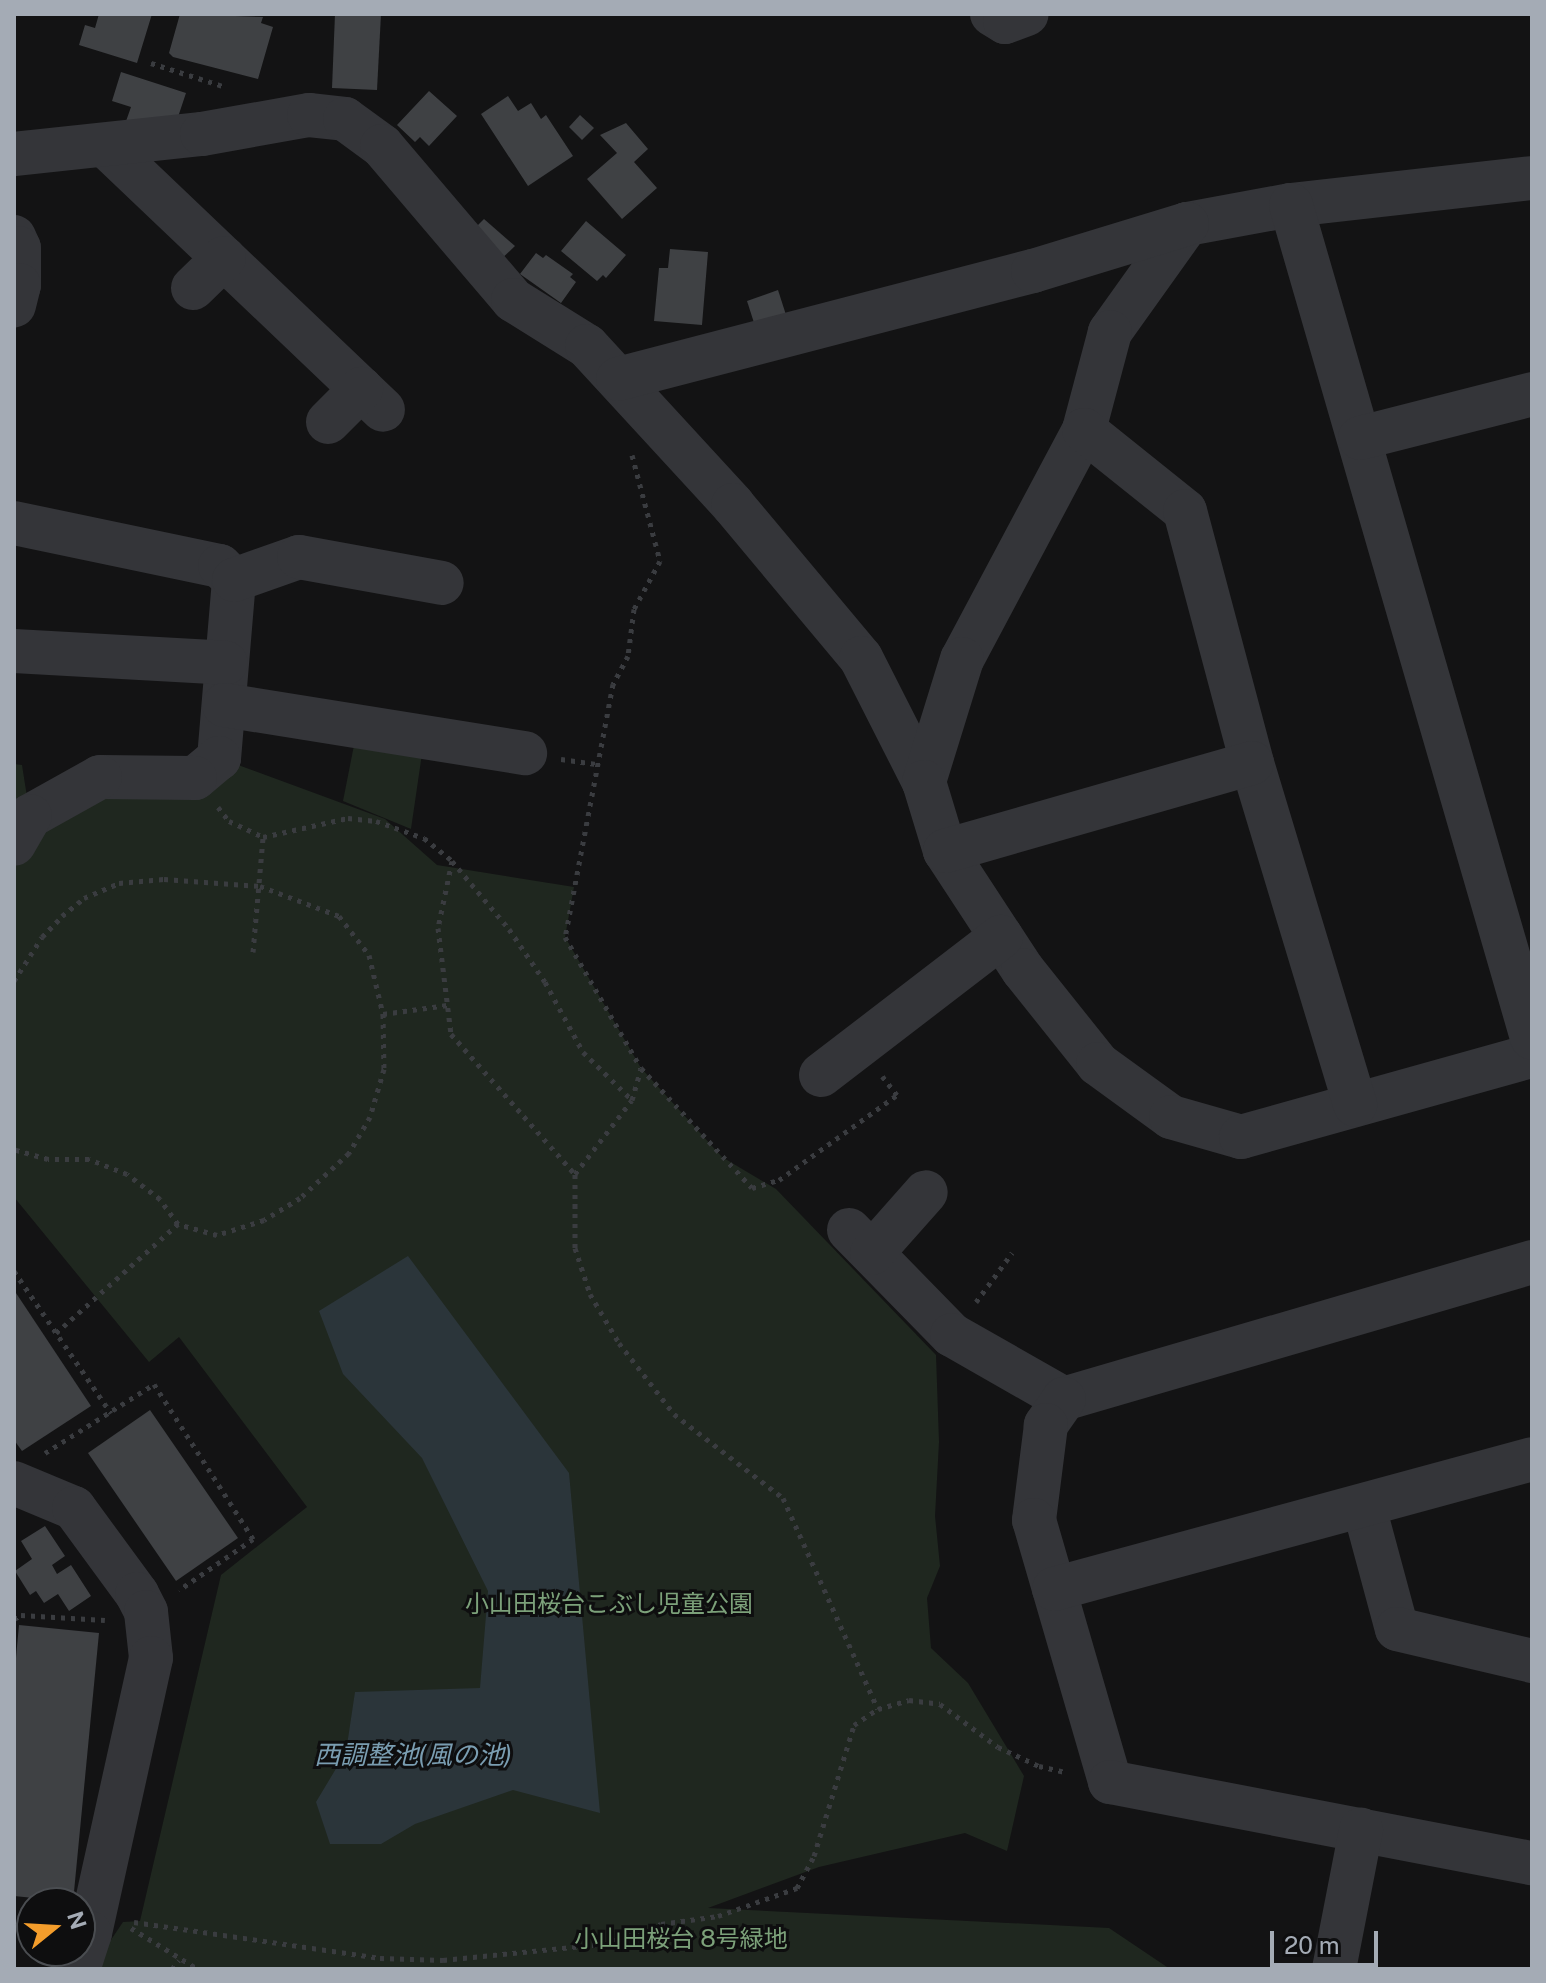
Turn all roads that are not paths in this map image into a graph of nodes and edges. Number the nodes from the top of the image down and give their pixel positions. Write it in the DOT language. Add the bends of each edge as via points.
graph roads {
  1 [pos="992,14"];
  2 [pos="1027,14"];
  3 [pos="107,147"];
  4 [pos="14,154"];
  5 [pos="1532,178"];
  6 [pos="1291,205"];
  7 [pos="1187,224"];
  8 [pos="14,237"];
  9 [pos="14,305"];
  10 [pos="618,379"];
  11 [pos="1532,394"];
  12 [pos="328,422"];
  13 [pos="1084,430"];
  14 [pos="1360,438"];
  15 [pos="14,523"];
  16 [pos="234,580"];
  17 [pos="442,583"];
  18 [pos="14,651"];
  19 [pos="225,684"];
  20 [pos="525,753"];
  21 [pos="1252,763"];
  22 [pos="924,782"];
  23 [pos="14,844"];
  24 [pos="945,851"];
  25 [pos="1001,937"];
  26 [pos="1532,1038"];
  27 [pos="1532,1056"];
  28 [pos="821,1075"];
  29 [pos="1355,1105"];
  30 [pos="926,1192"];
  31 [pos="1532,1262"];
  32 [pos="1064,1399"];
  33 [pos="1532,1459"];
  34 [pos="26,1470"];
  35 [pos="1364,1507"];
  36 [pos="1054,1589"];
  37 [pos="1532,1661"];
  38 [pos="1361,1830"];
  39 [pos="1532,1863"];
  40 [pos="78,1969"];
  41 [pos="1334,1969"];
  1 -- 2 [label="street" via="1005,22"];
  3 -- 4 [label="street"];
  3 -- 10 [label="street" via="309,115 345,119 382,146 513,300 587,346"];
  3 -- 12 [label="street" via="208,273 372,399"];
  5 -- 6 [label="street"];
  6 -- 7 [label="street"];
  6 -- 14 [label="street"];
  7 -- 10 [label="street" via="1033,271"];
  7 -- 13 [label="street" via="1110,332"];
  8 -- 9 [label="street" via="19,260"];
  10 -- 22 [label="street" via="861,658"];
  11 -- 14 [label="street"];
  13 -- 21 [label="street" via="1185,511"];
  13 -- 22 [label="street" via="962,659"];
  14 -- 26 [label="street"];
  15 -- 16 [label="street" via="220,566"];
  16 -- 17 [label="street" via="299,557"];
  16 -- 19 [label="street"];
  18 -- 19 [label="street"];
  19 -- 20 [label="street"];
  19 -- 23 [label="street" via="219,758 195,778 100,777 30,816"];
  21 -- 24 [label="street"];
  21 -- 29 [label="street"];
  22 -- 24 [label="street"];
  24 -- 25 [label="street"];
  25 -- 28 [label="street"];
  25 -- 29 [label="street" via="1098,1064 1171,1117 1241,1137"];
  27 -- 29 [label="street"];
  30 -- 32 [label="street" via="860,1242 952,1335"];
  31 -- 32 [label="street"];
  32 -- 36 [label="street" via="1046,1425 1034,1520"];
  33 -- 35 [label="street"];
  34 -- 40 [label="street" via="74,1508 137,1594 146,1612 151,1658"];
  35 -- 36 [label="street"];
  35 -- 37 [label="street" via="1397,1629"];
  36 -- 38 [label="street" via="1110,1782"];
  38 -- 39 [label="street"];
  38 -- 41 [label="street"];
}
